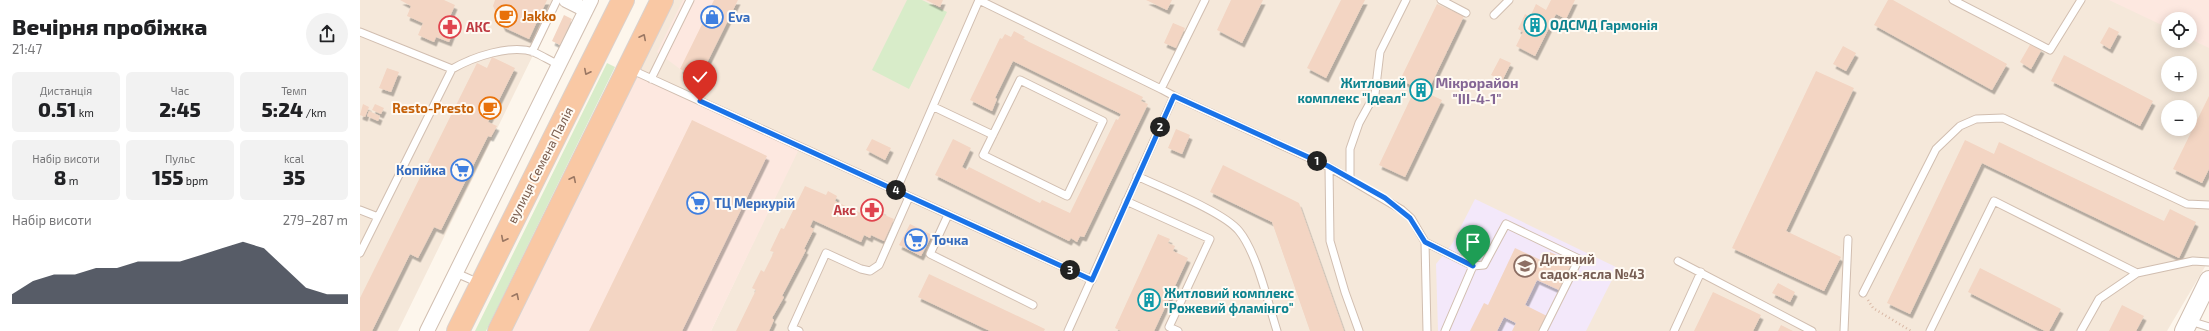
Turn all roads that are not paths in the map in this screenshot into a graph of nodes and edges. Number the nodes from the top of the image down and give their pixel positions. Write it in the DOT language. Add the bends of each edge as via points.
graph roads {
  1 [pos="557,0"];
  2 [pos="566,0"];
  3 [pos="623,0"];
  4 [pos="662,0"];
  5 [pos="690,0"];
  6 [pos="979,0"];
  7 [pos="1205,0"];
  8 [pos="1406,0"];
  9 [pos="1441,0"];
  10 [pos="1509,0"];
  11 [pos="1953,0"];
  12 [pos="2081,0"];
  13 [pos="589,5"];
  14 [pos="1466,13"];
  15 [pos="1494,15"];
  16 [pos="360,32"];
  17 [pos="599,49"];
  18 [pos="532,52"];
  19 [pos="559,65"];
  20 [pos="629,65"];
  21 [pos="452,69"];
  22 [pos="651,78"];
  23 [pos="1162,89"];
  24 [pos="1174,96"];
  25 [pos="934,107"];
  26 [pos="993,135"];
  27 [pos="1328,166"];
  28 [pos="1137,176"];
  29 [pos="1350,178"];
  30 [pos="896,191"];
  31 [pos="909,197"];
  32 [pos="1126,202"];
  33 [pos="2209,205"];
  34 [pos="360,210"];
  35 [pos="948,215"];
  36 [pos="378,217"];
  37 [pos="1848,239"];
  38 [pos="1425,242"];
  39 [pos="360,253"];
  40 [pos="1678,260"];
  41 [pos="2209,262"];
  42 [pos="1473,266"];
  43 [pos="1701,272"];
  44 [pos="456,273"];
  45 [pos="2137,273"];
  46 [pos="1092,280"];
  47 [pos="2209,280"];
  48 [pos="481,284"];
  49 [pos="1863,293"];
  50 [pos="1033,305"];
  51 [pos="2187,326"];
  52 [pos="2209,326"];
  53 [pos="1425,330"];
  54 [pos="427,331"];
  55 [pos="458,331"];
  56 [pos="499,331"];
  57 [pos="799,331"];
  58 [pos="1068,331"];
  59 [pos="1178,331"];
  60 [pos="1277,331"];
  61 [pos="1359,331"];
  62 [pos="1446,331"];
  63 [pos="1543,331"];
  64 [pos="1674,331"];
  65 [pos="1812,331"];
  66 [pos="1844,331"];
  67 [pos="1930,331"];
  68 [pos="2081,331"];
  1 -- 18 [label="lane"];
  2 -- 13 [label="street"];
  3 -- 17 [label="highway, вулиця Семена Палія"];
  20 -- 4 [label="highway, one-way"];
  5 -- 22 [label="lane"];
  6 -- 23 [label="lane"];
  6 -- 25 [label="lane"];
  7 -- 23 [label="lane"];
  8 -- 29 [label="lane" via="1380,52 1374,94 1359,123 1350,149"];
  9 -- 14 [label="lane"];
  10 -- 15 [label="lane"];
  11 -- 12 [label="lane" via="2050,50"];
  13 -- 19 [label="street"];
  16 -- 21 [label="lane"];
  17 -- 20 [label="highway"];
  17 -- 48 [label="highway, вулиця Семена Палія, one-way"];
  18 -- 19 [label="lane"];
  18 -- 21 [label="lane" via="489,53"];
  19 -- 44 [label="street"];
  20 -- 22 [label="lane"];
  56 -- 20 [label="highway, one-way"];
  21 -- 36 [label="lane"];
  22 -- 30 [label="lane"];
  23 -- 24 [label="lane"];
  24 -- 27 [label="lane"];
  24 -- 28 [label="lane"];
  25 -- 26 [label="lane"];
  25 -- 30 [label="lane"];
  26 -- 26 [label="lane" via="1020,80 1103,121 1066,196 983,155"];
  27 -- 29 [label="lane"];
  27 -- 61 [label="lane" via="1330,241"];
  28 -- 32 [label="lane"];
  28 -- 60 [label="lane" via="1223,218 1238,230 1249,248"];
  29 -- 38 [label="lane" via="1402,210"];
  30 -- 31 [label="lane"];
  31 -- 35 [label="lane"];
  31 -- 57 [label="lane" via="879,265 870,271 861,269 826,253 792,328"];
  32 -- 46 [label="lane"];
  32 -- 59 [label="lane" via="1210,239 1169,327"];
  33 -- 49 [label="lane" via="2187,204 2003,118 1976,119 1960,126 1936,149"];
  34 -- 36 [label="lane"];
  35 -- 46 [label="lane"];
  35 -- 50 [label="lane" via="930,254"];
  36 -- 39 [label="lane"];
  37 -- 66 [label="lane"];
  38 -- 42 [label="lane"];
  38 -- 53 [label="lane"];
  40 -- 43 [label="lane"];
  41 -- 45 [label="lane" via="2193,260"];
  42 -- 62 [label="lane"];
  42 -- 63 [label="lane" via="1484,265 1506,224 1579,259"];
  43 -- 64 [label="lane"];
  43 -- 65 [label="lane"];
  44 -- 48 [label="lane"];
  44 -- 54 [label="street"];
  45 -- 67 [label="lane" via="1994,201"];
  45 -- 68 [label="lane" via="2099,300"];
  46 -- 58 [label="lane"];
  47 -- 51 [label="street"];
  48 -- 55 [label="highway, вулиця Семена Палія"];
  51 -- 52 [label="lane"];
}
